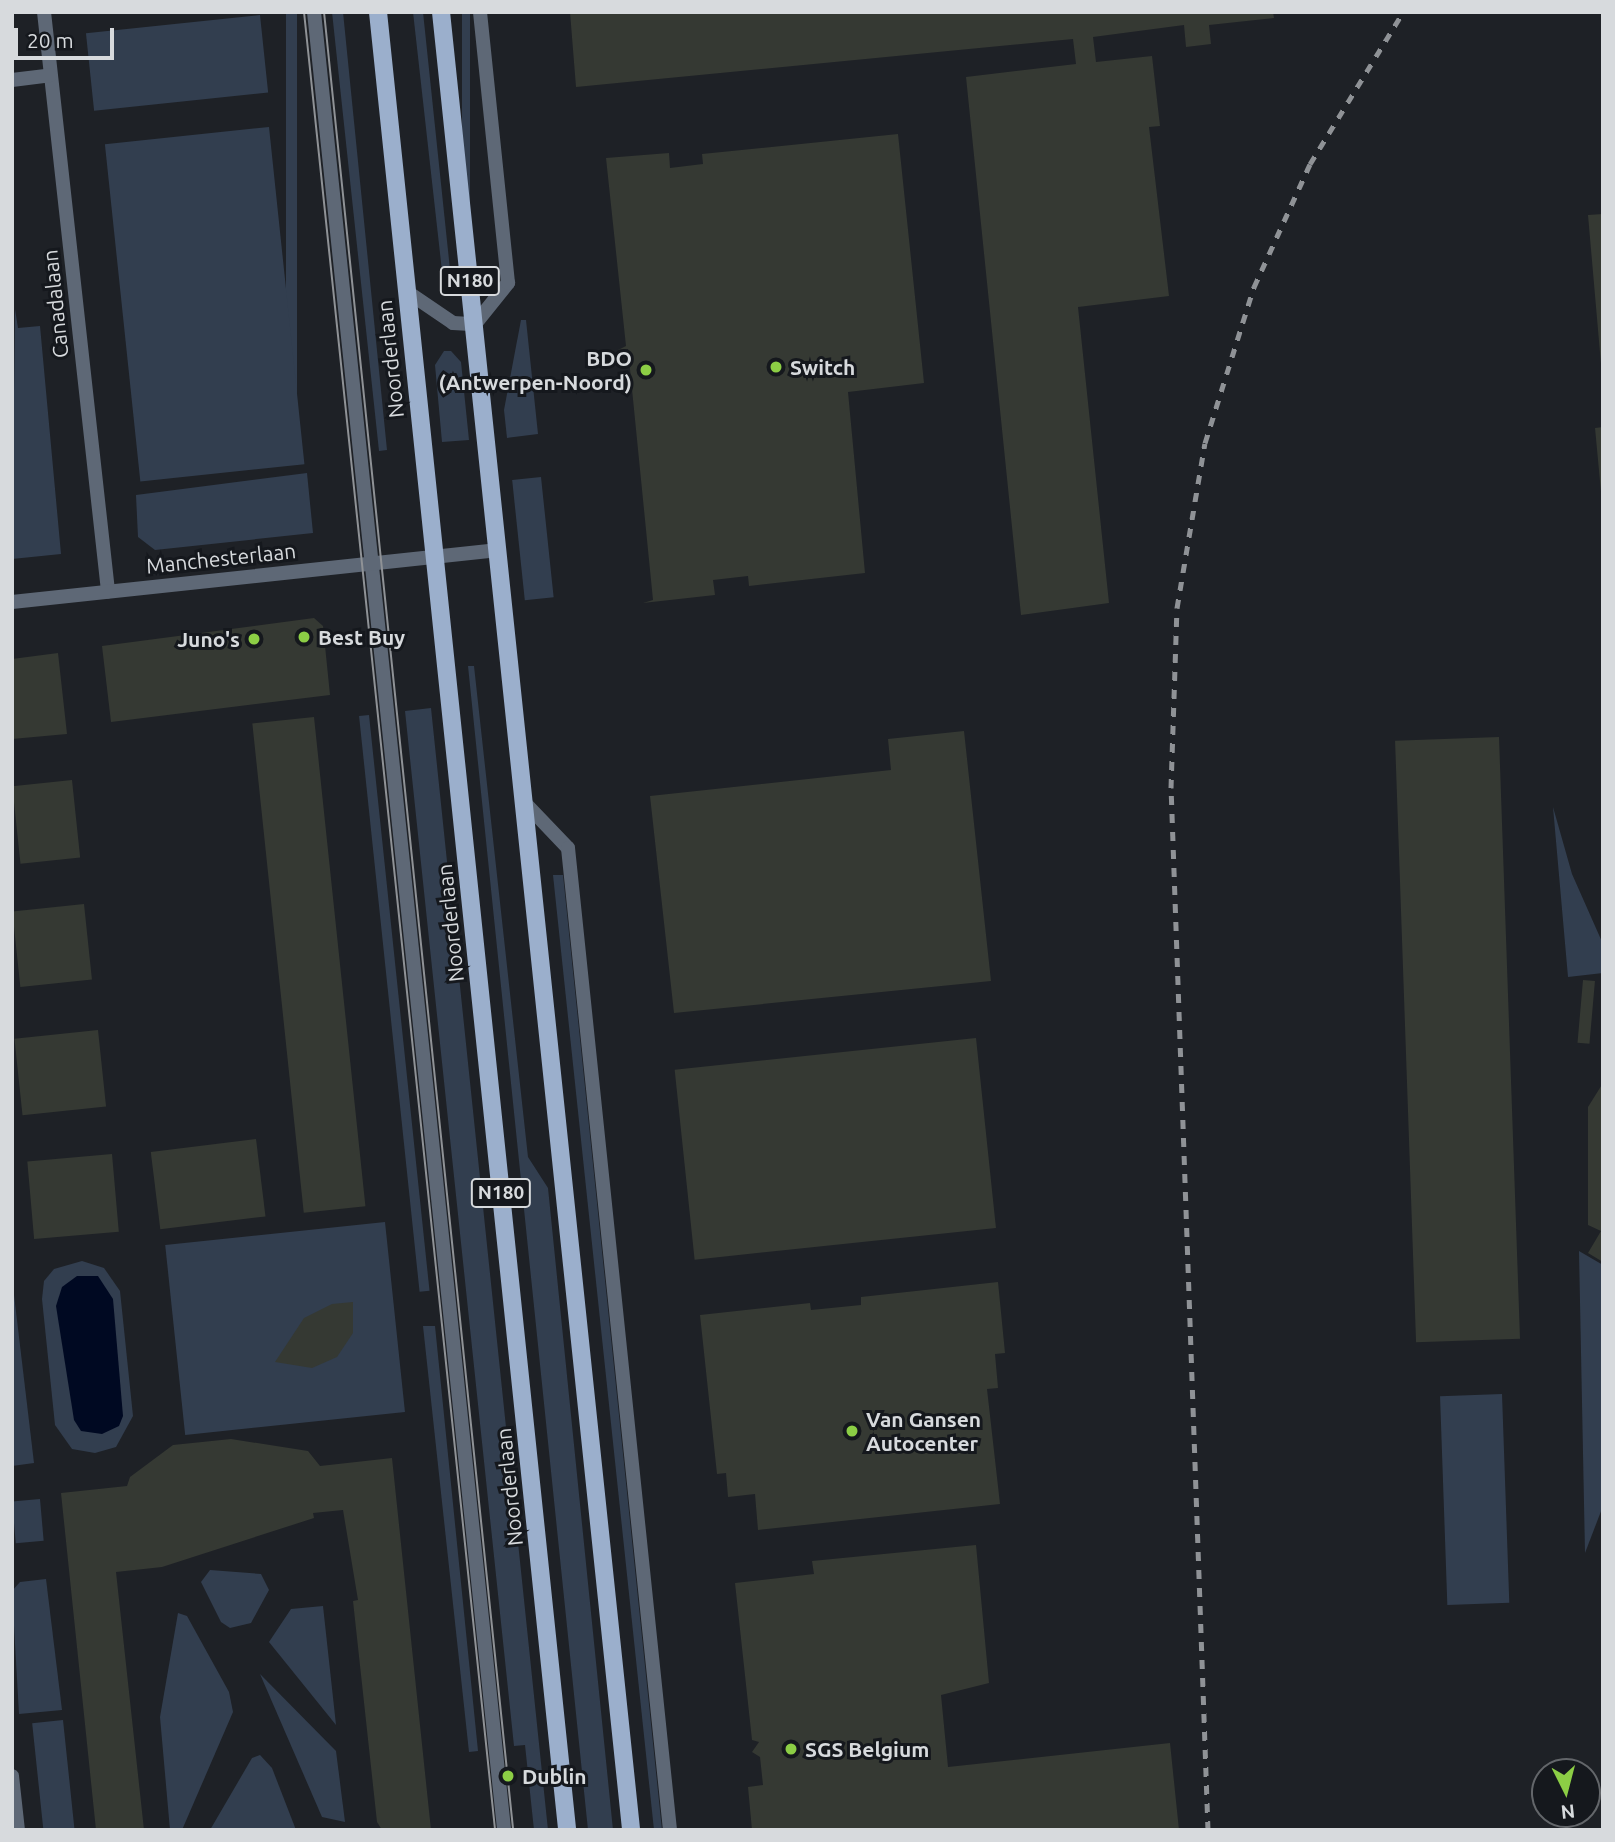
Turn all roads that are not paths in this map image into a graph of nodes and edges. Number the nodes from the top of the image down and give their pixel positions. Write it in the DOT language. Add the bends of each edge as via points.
graph roads {
  1 [pos="44,12"];
  2 [pos="314,12"];
  3 [pos="378,12"];
  4 [pos="441,12"];
  5 [pos="480,12"];
  6 [pos="50,75"];
  7 [pos="12,80"];
  8 [pos="406,291"];
  9 [pos="475,324"];
  10 [pos="498,550"];
  11 [pos="433,557"];
  12 [pos="371,564"];
  13 [pos="108,591"];
  14 [pos="12,602"];
  15 [pos="525,803"];
  16 [pos="12,1776"];
  17 [pos="18,1830"];
  18 [pos="505,1830"];
  19 [pos="567,1830"];
  20 [pos="631,1830"];
  21 [pos="670,1830"];
  1 -- 6 [label="street, Canadalaan"];
  2 -- 12 [label="street"];
  3 -- 8 [label="main road, Noorderlaan / N180"];
  4 -- 9 [label="main road, N180"];
  5 -- 9 [label="street" via="508,283"];
  6 -- 7 [label="street"];
  6 -- 13 [label="street, Canadalaan"];
  8 -- 9 [label="street" via="453,323"];
  8 -- 11 [label="main road, Noorderlaan / N180"];
  9 -- 10 [label="main road, N180"];
  10 -- 11 [label="street, Manchesterlaan"];
  10 -- 15 [label="main road, N180"];
  11 -- 12 [label="street, Manchesterlaan"];
  11 -- 19 [label="main road, Noorderlaan / N180"];
  12 -- 13 [label="street, Manchesterlaan"];
  12 -- 18 [label="street"];
  13 -- 14 [label="street, Manchesterlaan"];
  15 -- 20 [label="main road, N180"];
  15 -- 21 [label="street" via="568,848"];
  16 -- 17 [label="street"];
}
